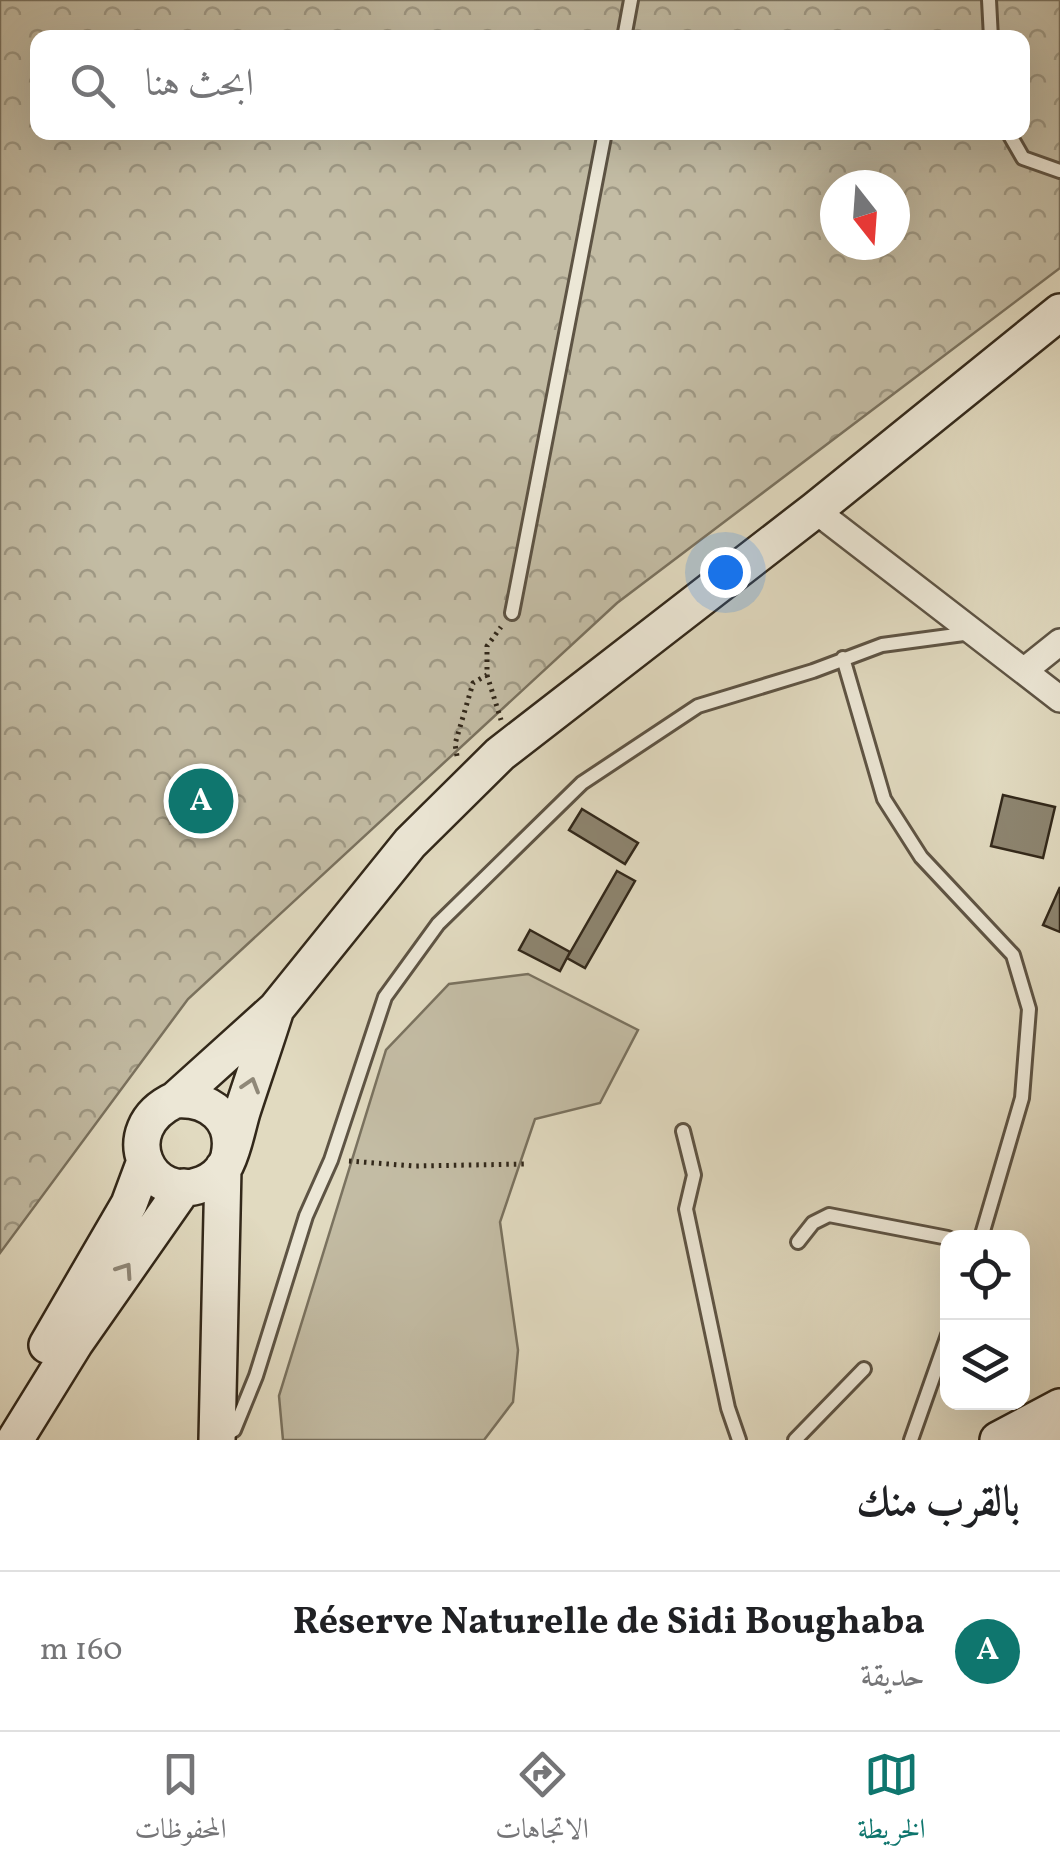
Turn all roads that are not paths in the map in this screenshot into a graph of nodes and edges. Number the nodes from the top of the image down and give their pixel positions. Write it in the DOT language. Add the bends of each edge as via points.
graph roads {
  1 [pos="631,0"];
  2 [pos="989,0"];
  3 [pos="625,30"];
  4 [pos="991,30"];
  5 [pos="603,140"];
  6 [pos="1013,140"];
  7 [pos="1060,172"];
  8 [pos="1060,312"];
  9 [pos="815,510"];
  10 [pos="512,613"];
  11 [pos="976,632"];
  12 [pos="1060,642"];
  13 [pos="842,658"];
  14 [pos="1026,670"];
  15 [pos="1060,700"];
  16 [pos="276,1010"];
  17 [pos="175,1100"];
  18 [pos="683,1131"];
  19 [pos="145,1161"];
  20 [pos="225,1165"];
  21 [pos="188,1187"];
  22 [pos="983,1230"];
  23 [pos="940,1236"];
  24 [pos="798,1242"];
  25 [pos="222,1276"];
  26 [pos="940,1358"];
  27 [pos="864,1368"];
  28 [pos="1060,1408"];
  29 [pos="0,1421"];
  30 [pos="1060,1436"];
  31 [pos="15,1440"];
  32 [pos="217,1440"];
  33 [pos="739,1440"];
  34 [pos="795,1440"];
  35 [pos="911,1440"];
  36 [pos="998,1440"];
  37 [pos="1052,1440"];
  1 -- 3 [label="lane"];
  2 -- 4 [label="lane"];
  5 -- 10 [label="lane"];
  6 -- 7 [label="lane" via="1023,158"];
  8 -- 9 [label="street"];
  9 -- 11 [label="street"];
  9 -- 16 [label="street" via="463,788 356,907"];
  11 -- 13 [label="lane" via="882,645"];
  11 -- 14 [label="street"];
  12 -- 14 [label="street"];
  13 -- 22 [label="lane" via="884,798 920,857 1013,955 1030,1010 1022,1098"];
  13 -- 32 [label="lane" via="698,706 582,782 438,924 385,997 256,1376 234,1430"];
  14 -- 15 [label="street"];
  16 -- 17 [label="street"];
  20 -- 16 [label="street, one-way"];
  17 -- 19 [label="street" via="150,1117 141,1146"];
  17 -- 20 [label="street" via="219,1112 231,1139"];
  18 -- 33 [label="lane" via="694,1174 686,1209"];
  19 -- 21 [label="street" via="162,1182"];
  19 -- 29 [label="street" via="129,1204"];
  20 -- 21 [label="street" via="214,1178"];
  20 -- 25 [label="street"];
  21 -- 25 [label="street"];
  31 -- 21 [label="street, one-way" via="74,1343"];
  23 -- 24 [label="lane" via="829,1215"];
  25 -- 32 [label="street"];
  26 -- 35 [label="lane"];
  27 -- 34 [label="lane"];
  28 -- 36 [label="street"];
  30 -- 37 [label="street"];
}
